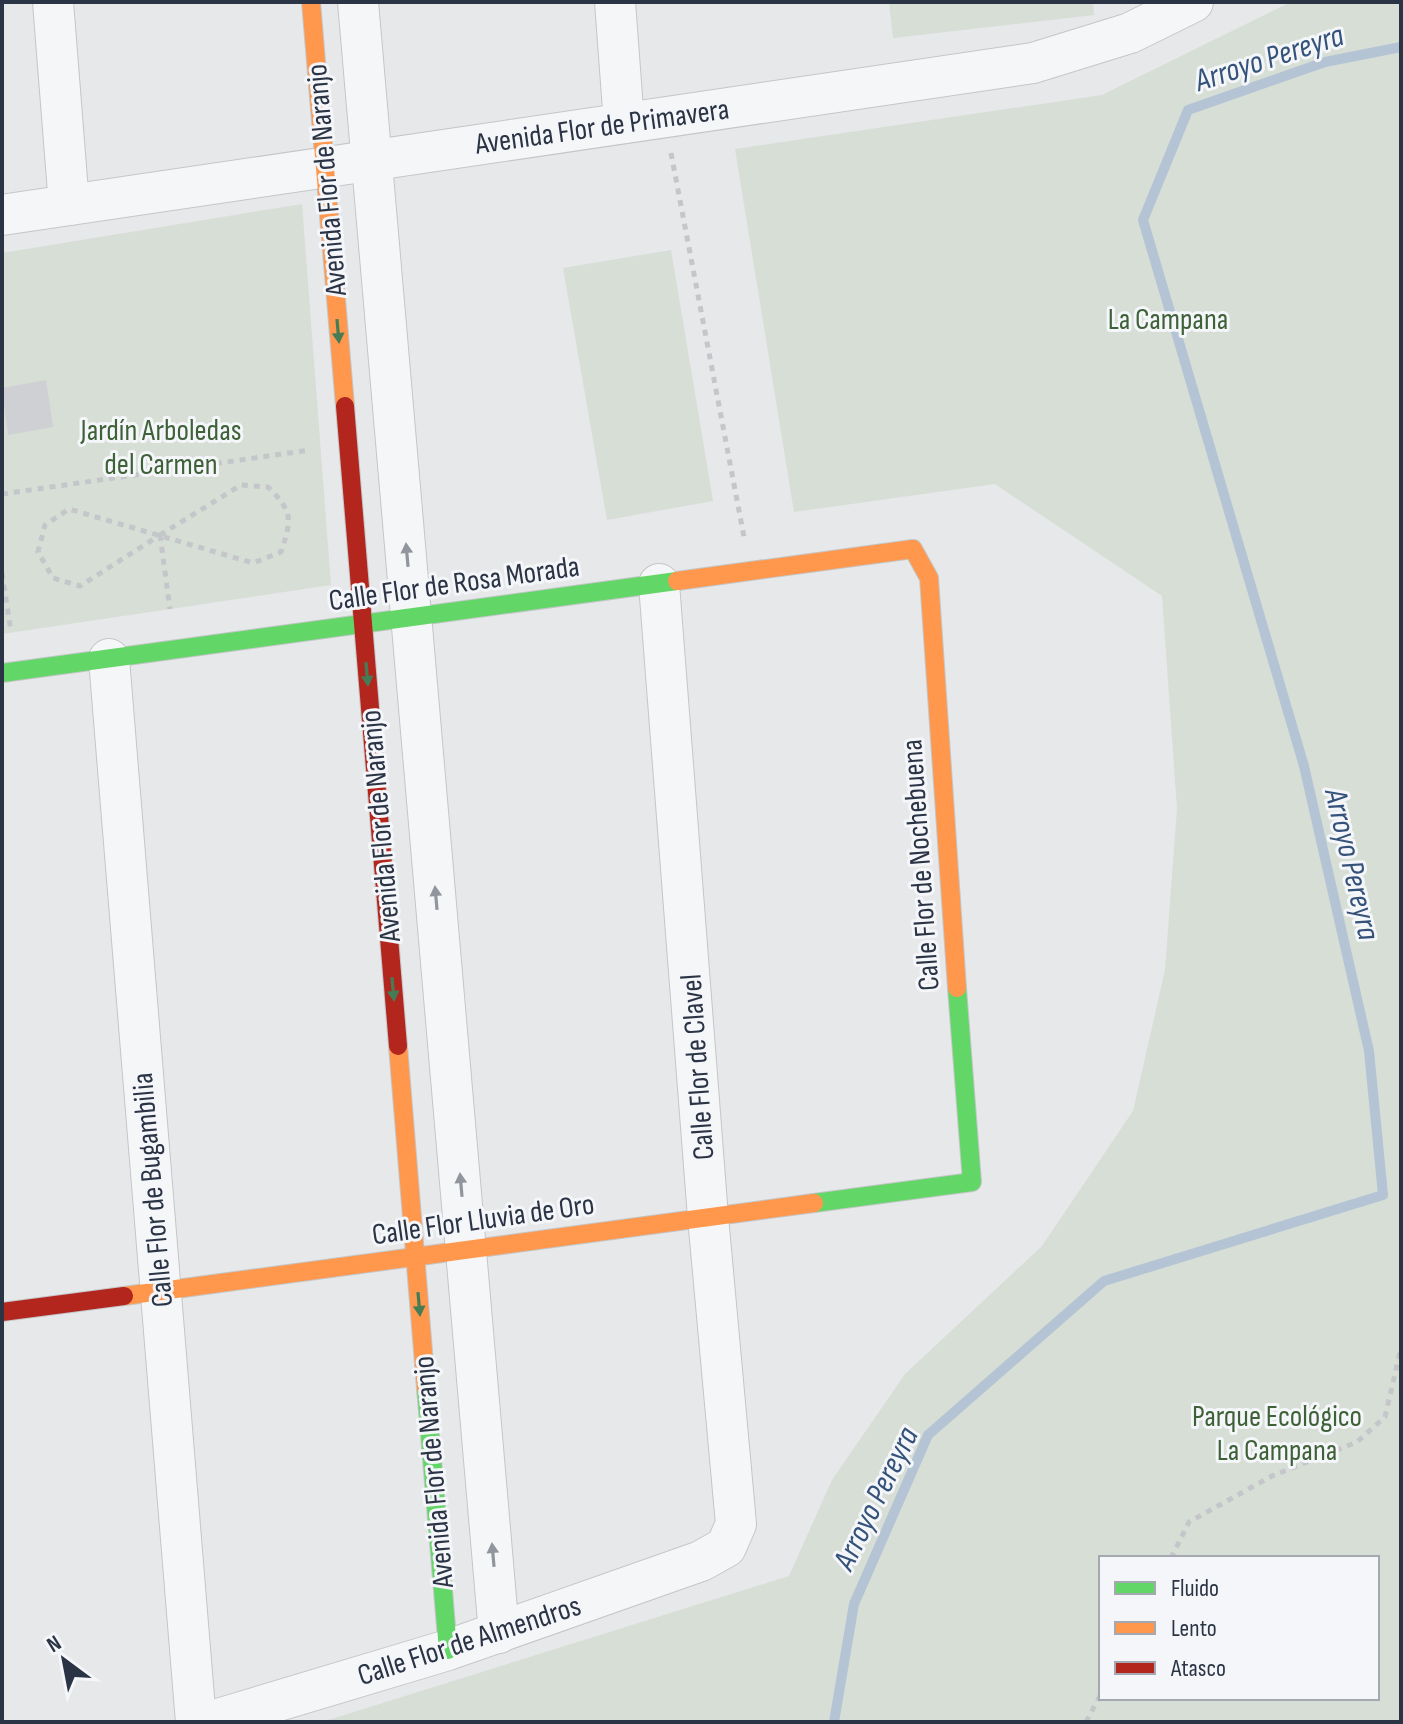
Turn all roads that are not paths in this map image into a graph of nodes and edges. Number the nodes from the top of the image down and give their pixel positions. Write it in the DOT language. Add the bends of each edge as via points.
graph roads {
  1 [pos="53,2"];
  2 [pos="311,2"];
  3 [pos="358,2"];
  4 [pos="615,2"];
  5 [pos="1193,2"];
  6 [pos="1129,18"];
  7 [pos="624,123"];
  8 [pos="372,160"];
  9 [pos="324,168"];
  10 [pos="69,205"];
  11 [pos="2,215"];
  12 [pos="913,549"];
  13 [pos="659,584"];
  14 [pos="413,617"];
  15 [pos="363,624"];
  16 [pos="109,659"];
  17 [pos="2,673"];
  18 [pos="972,1182"];
  19 [pos="708,1217"];
  20 [pos="466,1249"];
  21 [pos="415,1256"];
  22 [pos="160,1291"];
  23 [pos="2,1312"];
  24 [pos="726,1547"];
  25 [pos="499,1633"];
  26 [pos="448,1650"];
  27 [pos="196,1722"];
  28 [pos="208,1722"];
  1 -- 10 [label="street"];
  2 -- 9 [label="street, Avenida Flor de Naranjo"];
  3 -- 8 [label="street, Avenida Flor de Naranjo"];
  4 -- 7 [label="street"];
  5 -- 6 [label="street, Avenida Flor de Primavera"];
  6 -- 7 [label="street, Avenida Flor de Primavera" via="1033,63"];
  7 -- 8 [label="street, Avenida Flor de Primavera"];
  8 -- 9 [label="street, Avenida Flor de Primavera"];
  14 -- 8 [label="street, Avenida Flor de Naranjo, one-way"];
  9 -- 10 [label="street, Avenida Flor de Primavera"];
  9 -- 15 [label="street, Avenida Flor de Naranjo, one-way"];
  10 -- 11 [label="street, Avenida Flor de Primavera"];
  12 -- 13 [label="street, Calle Flor de Rosa Morada"];
  12 -- 18 [label="street, Calle Flor de Nochebuena" via="929,578"];
  13 -- 14 [label="street, Calle Flor de Rosa Morada"];
  13 -- 19 [label="street, Calle Flor de Clavel"];
  14 -- 15 [label="street, Calle Flor de Rosa Morada"];
  20 -- 14 [label="street, Avenida Flor de Naranjo, one-way"];
  15 -- 16 [label="street, Calle Flor de Rosa Morada"];
  15 -- 21 [label="street, Avenida Flor de Naranjo, one-way"];
  16 -- 17 [label="street, Calle Flor de Rosa Morada"];
  16 -- 22 [label="street, Calle Flor de Bugambilia"];
  18 -- 19 [label="street, Calle Flor Lluvia de Oro"];
  19 -- 20 [label="street, Calle Flor Lluvia de Oro"];
  19 -- 24 [label="street, Calle Flor de Clavel" via="736,1524"];
  20 -- 21 [label="street, Calle Flor Lluvia de Oro"];
  25 -- 20 [label="street, Avenida Flor de Naranjo, one-way"];
  21 -- 22 [label="street, Calle Flor Lluvia de Oro"];
  21 -- 26 [label="street, Avenida Flor de Naranjo, one-way"];
  22 -- 23 [label="street, Calle Flor Lluvia de Oro"];
  22 -- 27 [label="street, Calle Flor de Bugambilia"];
  24 -- 25 [label="street, Calle Flor de Almendros" via="701,1561"];
  25 -- 26 [label="street, Calle Flor de Almendros"];
  26 -- 28 [label="street, Calle Flor de Almendros"];
}
